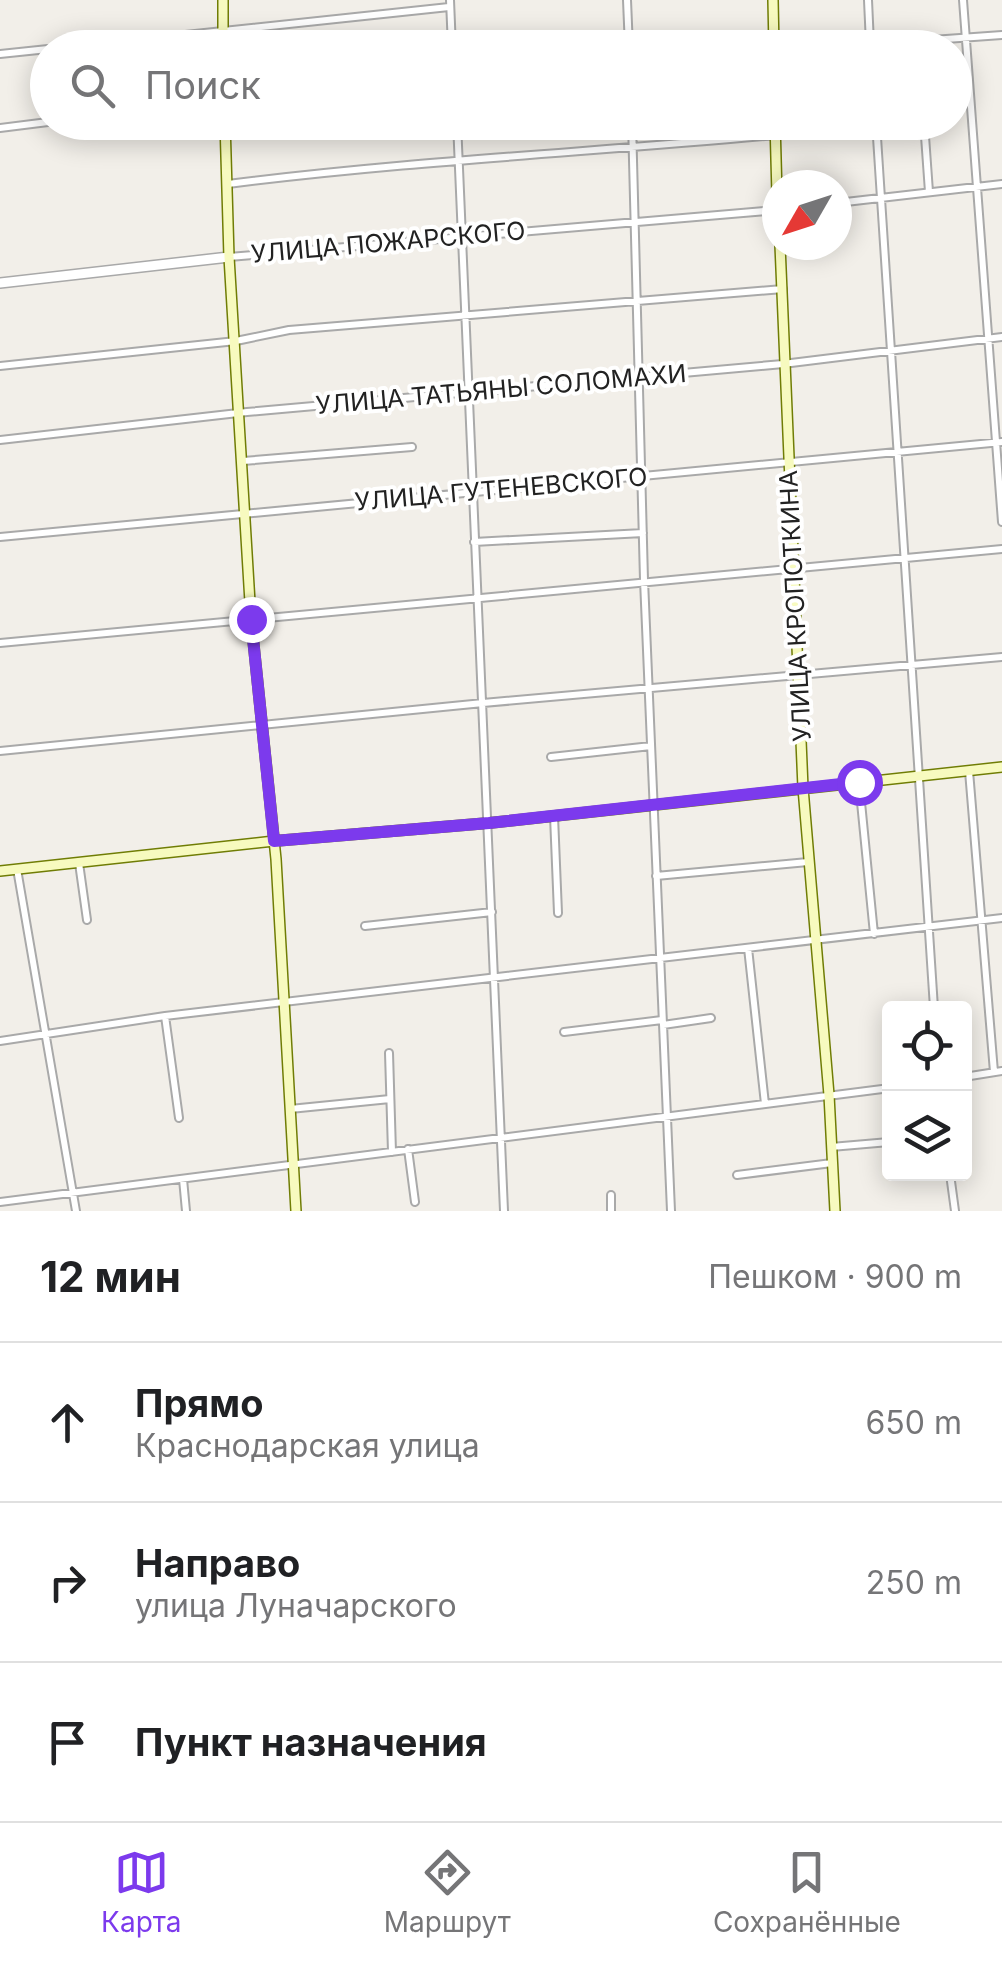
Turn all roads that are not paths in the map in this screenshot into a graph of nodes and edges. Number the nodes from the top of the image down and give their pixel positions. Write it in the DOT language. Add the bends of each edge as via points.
graph roads {
  1 [pos="224,0"];
  2 [pos="627,0"];
  3 [pos="773,0"];
  4 [pos="868,0"];
  5 [pos="963,0"];
  6 [pos="450,2"];
  7 [pos="224,30"];
  8 [pos="451,30"];
  9 [pos="628,30"];
  10 [pos="774,30"];
  11 [pos="869,30"];
  12 [pos="965,30"];
  13 [pos="1002,35"];
  14 [pos="972,37"];
  15 [pos="30,51"];
  16 [pos="0,54"];
  17 [pos="972,112"];
  18 [pos="30,124"];
  19 [pos="0,128"];
  20 [pos="226,140"];
  21 [pos="458,140"];
  22 [pos="633,140"];
  23 [pos="715,140"];
  24 [pos="776,140"];
  25 [pos="877,140"];
  26 [pos="925,140"];
  27 [pos="633,148"];
  28 [pos="459,158"];
  29 [pos="777,170"];
  30 [pos="228,184"];
  31 [pos="1002,184"];
  32 [pos="978,187"];
  33 [pos="929,192"];
  34 [pos="881,198"];
  35 [pos="852,201"];
  36 [pos="762,211"];
  37 [pos="634,222"];
  38 [pos="461,235"];
  39 [pos="229,256"];
  40 [pos="781,260"];
  41 [pos="0,283"];
  42 [pos="783,289"];
  43 [pos="638,299"];
  44 [pos="464,313"];
  45 [pos="1002,337"];
  46 [pos="986,338"];
  47 [pos="236,341"];
  48 [pos="888,351"];
  49 [pos="783,364"];
  50 [pos="0,366"];
  51 [pos="640,378"];
  52 [pos="466,391"];
  53 [pos="239,412"];
  54 [pos="0,440"];
  55 [pos="999,442"];
  56 [pos="412,447"];
  57 [pos="895,453"];
  58 [pos="243,461"];
  59 [pos="788,463"];
  60 [pos="642,476"];
  61 [pos="472,492"];
  62 [pos="246,513"];
  63 [pos="1002,522"];
  64 [pos="644,534"];
  65 [pos="0,538"];
  66 [pos="474,542"];
  67 [pos="1002,549"];
  68 [pos="903,559"];
  69 [pos="793,568"];
  70 [pos="644,580"];
  71 [pos="476,597"];
  72 [pos="251,619"];
  73 [pos="0,643"];
  74 [pos="1002,657"];
  75 [pos="913,665"];
  76 [pos="799,675"];
  77 [pos="649,688"];
  78 [pos="483,703"];
  79 [pos="262,728"];
  80 [pos="651,746"];
  81 [pos="0,751"];
  82 [pos="551,757"];
  83 [pos="1002,767"];
  84 [pos="969,770"];
  85 [pos="918,776"];
  86 [pos="859,782"];
  87 [pos="802,788"];
  88 [pos="653,804"];
  89 [pos="554,816"];
  90 [pos="489,823"];
  91 [pos="274,841"];
  92 [pos="808,862"];
  93 [pos="79,863"];
  94 [pos="17,870"];
  95 [pos="0,871"];
  96 [pos="656,876"];
  97 [pos="492,912"];
  98 [pos="558,913"];
  99 [pos="1002,918"];
  100 [pos="87,920"];
  101 [pos="984,921"];
  102 [pos="365,926"];
  103 [pos="928,929"];
  104 [pos="874,934"];
  105 [pos="815,939"];
  106 [pos="748,948"];
  107 [pos="660,958"];
  108 [pos="494,978"];
  109 [pos="933,1001"];
  110 [pos="284,1003"];
  111 [pos="165,1016"];
  112 [pos="711,1018"];
  113 [pos="662,1022"];
  114 [pos="564,1032"];
  115 [pos="44,1036"];
  116 [pos="0,1041"];
  117 [pos="388,1053"];
  118 [pos="998,1071"];
  119 [pos="972,1076"];
  120 [pos="882,1089"];
  121 [pos="829,1095"];
  122 [pos="390,1099"];
  123 [pos="765,1104"];
  124 [pos="290,1109"];
  125 [pos="667,1117"];
  126 [pos="178,1118"];
  127 [pos="502,1137"];
  128 [pos="882,1143"];
  129 [pos="832,1147"];
  130 [pos="408,1149"];
  131 [pos="392,1152"];
  132 [pos="832,1163"];
  133 [pos="292,1166"];
  134 [pos="737,1175"];
  135 [pos="183,1179"];
  136 [pos="951,1181"];
  137 [pos="73,1195"];
  138 [pos="611,1195"];
  139 [pos="0,1202"];
  140 [pos="416,1202"];
  141 [pos="76,1211"];
  142 [pos="186,1211"];
  143 [pos="296,1211"];
  144 [pos="504,1211"];
  145 [pos="611,1211"];
  146 [pos="671,1211"];
  147 [pos="835,1211"];
  148 [pos="955,1211"];
  1 -- 7 [label="main road"];
  2 -- 9 [label="street"];
  3 -- 10 [label="main road"];
  4 -- 11 [label="street"];
  5 -- 12 [label="street"];
  6 -- 7 [label="street"];
  6 -- 8 [label="street"];
  13 -- 14 [label="street"];
  15 -- 16 [label="street"];
  17 -- 32 [label="street"];
  18 -- 19 [label="street"];
  20 -- 30 [label="main road"];
  21 -- 28 [label="street"];
  22 -- 27 [label="street"];
  23 -- 27 [label="street"];
  24 -- 29 [label="main road"];
  25 -- 34 [label="street"];
  26 -- 33 [label="street"];
  27 -- 28 [label="street"];
  27 -- 37 [label="street"];
  28 -- 30 [label="street"];
  28 -- 38 [label="street"];
  30 -- 39 [label="main road"];
  31 -- 32 [label="street"];
  32 -- 33 [label="street"];
  32 -- 46 [label="street"];
  33 -- 34 [label="street"];
  34 -- 35 [label="street"];
  34 -- 48 [label="street"];
  36 -- 37 [label="street, УЛИЦА ПОЖАРСКОГО"];
  37 -- 38 [label="street, УЛИЦА ПОЖАРСКОГО"];
  37 -- 43 [label="street"];
  38 -- 39 [label="street, УЛИЦА ПОЖАРСКОГО"];
  38 -- 44 [label="street"];
  39 -- 41 [label="street, УЛИЦА ПОЖАРСКОГО"];
  39 -- 47 [label="main road"];
  40 -- 42 [label="main road, УЛИЦА КРОПОТКИНА"];
  42 -- 43 [label="street"];
  42 -- 49 [label="main road, УЛИЦА КРОПОТКИНА"];
  43 -- 44 [label="street"];
  43 -- 51 [label="street"];
  44 -- 47 [label="street"];
  44 -- 52 [label="street"];
  45 -- 46 [label="street, УЛИЦА ТАТЬЯНЫ СОЛОМАХИ"];
  46 -- 48 [label="street, УЛИЦА ТАТЬЯНЫ СОЛОМАХИ"];
  46 -- 55 [label="street"];
  47 -- 50 [label="street"];
  47 -- 53 [label="main road"];
  48 -- 49 [label="street, УЛИЦА ТАТЬЯНЫ СОЛОМАХИ"];
  48 -- 57 [label="street"];
  49 -- 51 [label="street, УЛИЦА ТАТЬЯНЫ СОЛОМАХИ"];
  49 -- 59 [label="main road, УЛИЦА КРОПОТКИНА"];
  51 -- 52 [label="street, УЛИЦА ТАТЬЯНЫ СОЛОМАХИ"];
  51 -- 60 [label="street"];
  52 -- 53 [label="street, УЛИЦА ТАТЬЯНЫ СОЛОМАХИ"];
  52 -- 61 [label="street"];
  53 -- 54 [label="street, УЛИЦА ТАТЬЯНЫ СОЛОМАХИ"];
  53 -- 58 [label="main road"];
  55 -- 57 [label="street, УЛИЦА ГУТЕНЕВСКОГО"];
  55 -- 63 [label="street"];
  56 -- 58 [label="street"];
  57 -- 59 [label="street, УЛИЦА ГУТЕНЕВСКОГО"];
  57 -- 68 [label="street"];
  58 -- 62 [label="main road"];
  59 -- 60 [label="street, УЛИЦА ГУТЕНЕВСКОГО"];
  59 -- 69 [label="main road, УЛИЦА КРОПОТКИНА"];
  60 -- 61 [label="street, УЛИЦА ГУТЕНЕВСКОГО"];
  60 -- 64 [label="street"];
  61 -- 62 [label="street, УЛИЦА ГУТЕНЕВСКОГО"];
  61 -- 66 [label="street"];
  62 -- 65 [label="street, УЛИЦА ГУТЕНЕВСКОГО"];
  62 -- 72 [label="main road"];
  64 -- 66 [label="street"];
  64 -- 70 [label="street"];
  66 -- 71 [label="street"];
  67 -- 68 [label="street"];
  68 -- 69 [label="street"];
  68 -- 75 [label="street"];
  69 -- 70 [label="street"];
  69 -- 76 [label="main road, УЛИЦА КРОПОТКИНА"];
  70 -- 71 [label="street"];
  70 -- 77 [label="street"];
  71 -- 72 [label="street"];
  71 -- 78 [label="street"];
  72 -- 73 [label="street"];
  72 -- 79 [label="main road"];
  74 -- 75 [label="street"];
  75 -- 76 [label="street"];
  75 -- 85 [label="street"];
  76 -- 77 [label="street"];
  76 -- 87 [label="main road, УЛИЦА КРОПОТКИНА"];
  77 -- 78 [label="street"];
  77 -- 80 [label="street"];
  78 -- 79 [label="street"];
  78 -- 90 [label="street"];
  79 -- 81 [label="street"];
  79 -- 91 [label="main road"];
  80 -- 82 [label="street"];
  80 -- 88 [label="street"];
  83 -- 84 [label="main road"];
  84 -- 85 [label="main road"];
  84 -- 101 [label="street"];
  85 -- 86 [label="main road"];
  85 -- 103 [label="street"];
  86 -- 87 [label="main road"];
  86 -- 104 [label="street"];
  87 -- 88 [label="main road"];
  87 -- 92 [label="main road, УЛИЦА КРОПОТКИНА"];
  88 -- 89 [label="main road"];
  88 -- 96 [label="street"];
  89 -- 90 [label="main road"];
  89 -- 98 [label="street"];
  90 -- 91 [label="main road"];
  90 -- 97 [label="street"];
  91 -- 93 [label="main road"];
  91 -- 110 [label="main road"];
  92 -- 96 [label="street"];
  92 -- 105 [label="main road, УЛИЦА КРОПОТКИНА"];
  93 -- 94 [label="main road"];
  93 -- 100 [label="street"];
  94 -- 95 [label="main road"];
  94 -- 115 [label="street"];
  96 -- 107 [label="street"];
  97 -- 102 [label="street"];
  97 -- 108 [label="street"];
  99 -- 101 [label="street"];
  101 -- 103 [label="street"];
  101 -- 118 [label="street"];
  103 -- 104 [label="street"];
  103 -- 109 [label="street"];
  104 -- 105 [label="street"];
  105 -- 106 [label="street"];
  105 -- 121 [label="main road, УЛИЦА КРОПОТКИНА"];
  106 -- 107 [label="street"];
  106 -- 123 [label="street"];
  107 -- 108 [label="street"];
  107 -- 113 [label="street"];
  108 -- 110 [label="street"];
  108 -- 127 [label="street"];
  110 -- 111 [label="street"];
  110 -- 124 [label="main road"];
  111 -- 115 [label="street"];
  111 -- 126 [label="street"];
  112 -- 113 [label="street"];
  113 -- 114 [label="street"];
  113 -- 125 [label="street"];
  115 -- 116 [label="street"];
  115 -- 137 [label="street"];
  117 -- 122 [label="street"];
  118 -- 119 [label="street"];
  120 -- 121 [label="street"];
  121 -- 123 [label="street"];
  121 -- 129 [label="main road, УЛИЦА КРОПОТКИНА"];
  122 -- 124 [label="street"];
  122 -- 131 [label="street"];
  123 -- 125 [label="street"];
  124 -- 133 [label="main road"];
  125 -- 127 [label="street"];
  125 -- 146 [label="street"];
  127 -- 130 [label="street"];
  127 -- 144 [label="street"];
  128 -- 129 [label="street"];
  129 -- 132 [label="main road, УЛИЦА КРОПОТКИНА"];
  130 -- 131 [label="street"];
  130 -- 140 [label="street"];
  131 -- 133 [label="street"];
  132 -- 134 [label="street"];
  132 -- 147 [label="main road, УЛИЦА КРОПОТКИНА"];
  133 -- 135 [label="street"];
  133 -- 143 [label="main road"];
  135 -- 137 [label="street"];
  135 -- 142 [label="street"];
  136 -- 148 [label="street"];
  137 -- 139 [label="street"];
  137 -- 141 [label="street"];
  138 -- 145 [label="street"];
}
